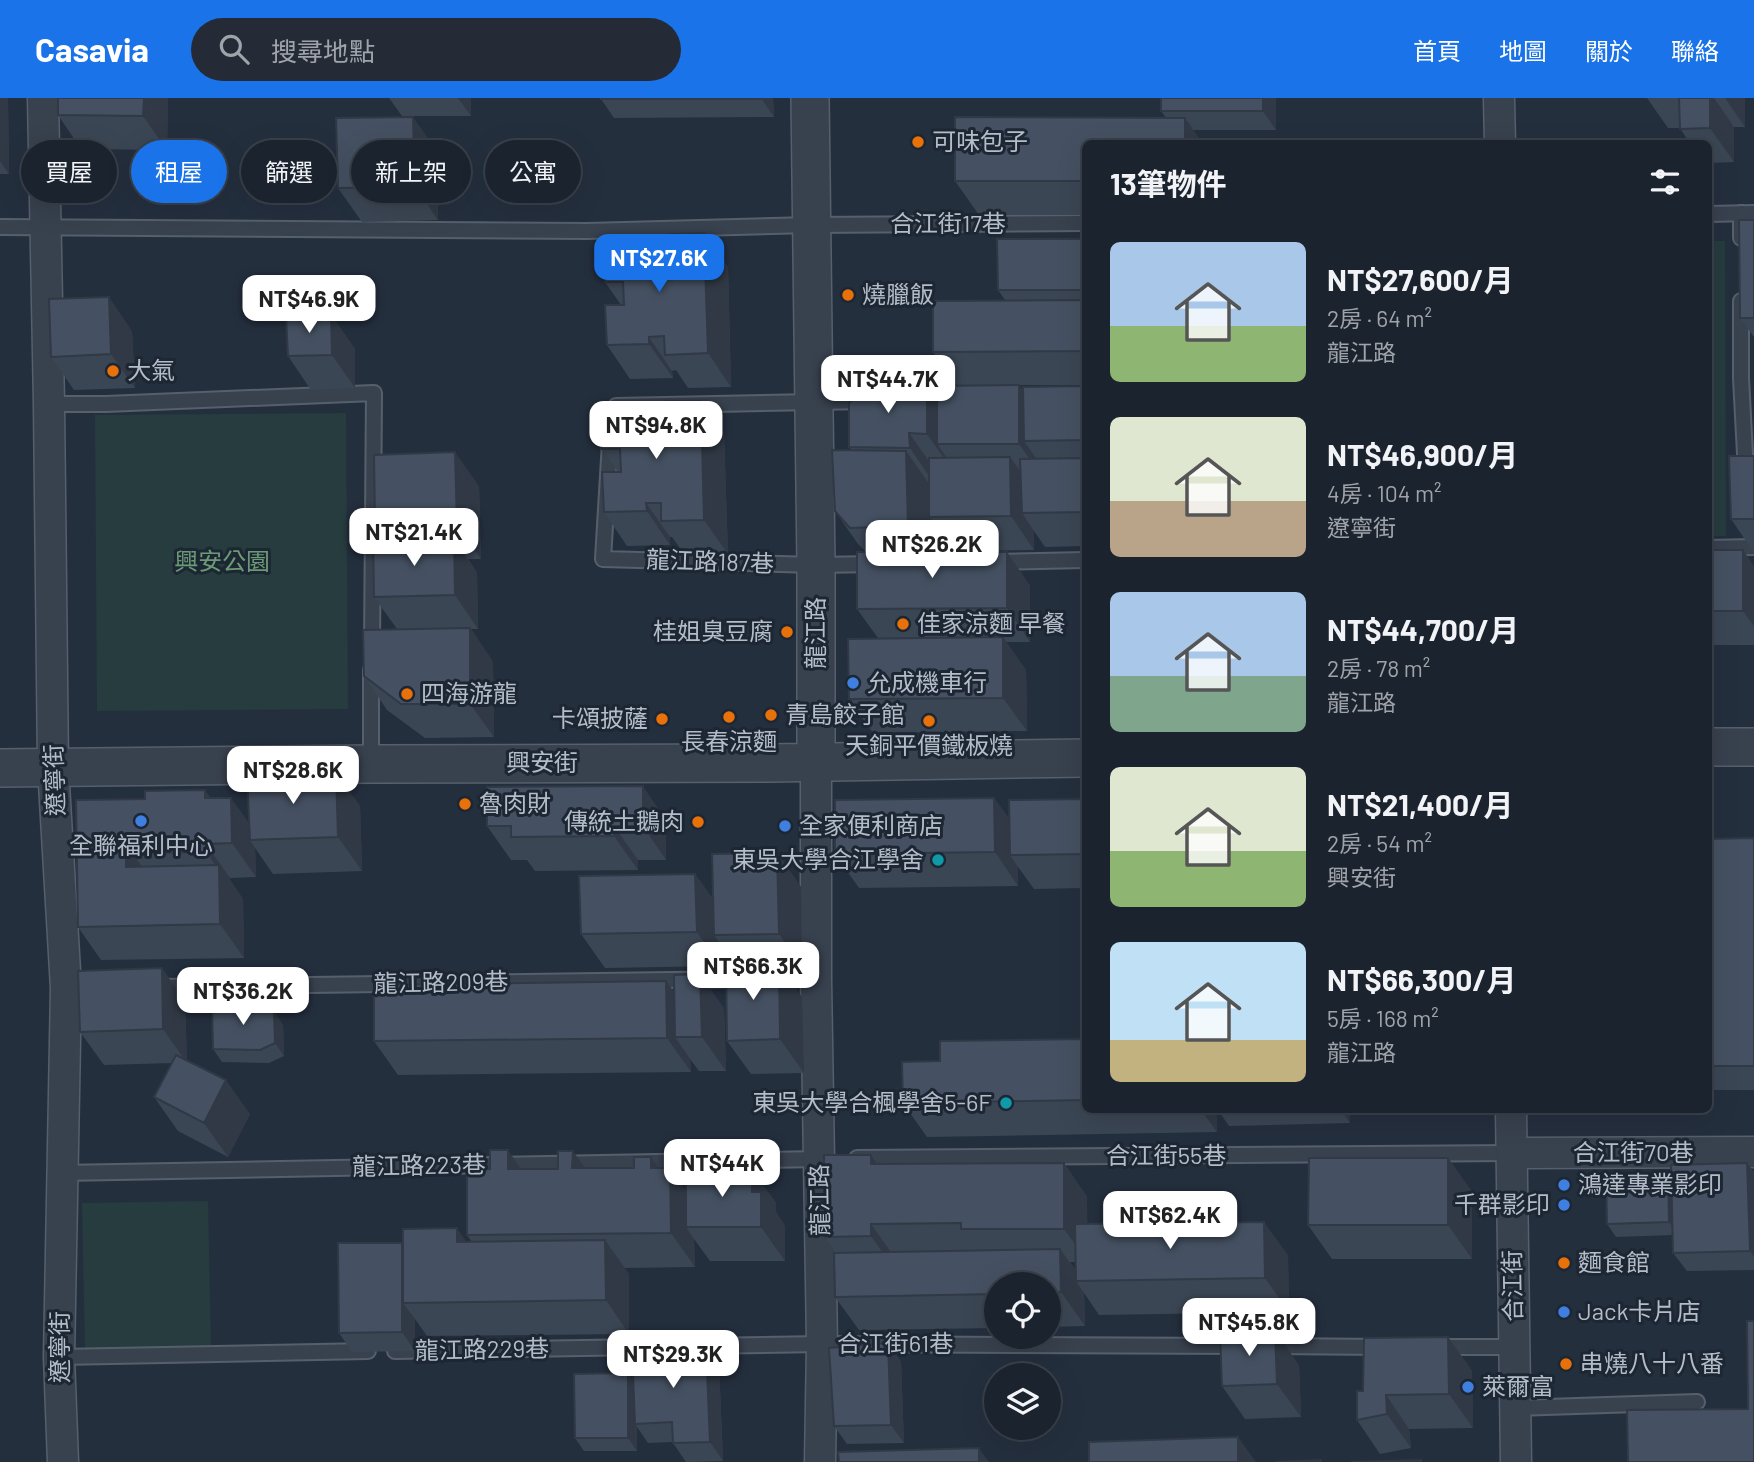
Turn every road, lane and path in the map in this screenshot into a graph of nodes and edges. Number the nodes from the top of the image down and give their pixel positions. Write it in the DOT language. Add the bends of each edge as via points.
graph roads {
  1 [pos="43,98"];
  2 [pos="810,98"];
  3 [pos="1499,98"];
  4 [pos="1500,140"];
  5 [pos="1747,213"];
  6 [pos="1712,214"];
  7 [pos="1082,223"];
  8 [pos="811,225"];
  9 [pos="0,226"];
  10 [pos="46,227"];
  11 [pos="1741,254"];
  12 [pos="1741,282"];
  13 [pos="1747,379"];
  14 [pos="814,401"];
  15 [pos="882,401"];
  16 [pos="49,404"];
  17 [pos="616,406"];
  18 [pos="611,429"];
  19 [pos="1746,482"];
  20 [pos="1751,543"];
  21 [pos="1712,548"];
  22 [pos="1082,560"];
  23 [pos="977,562"];
  24 [pos="897,563"];
  25 [pos="816,565"];
  26 [pos="1712,747"];
  27 [pos="1754,747"];
  28 [pos="1082,758"];
  29 [pos="816,762"];
  30 [pos="371,764"];
  31 [pos="53,767"];
  32 [pos="0,768"];
  33 [pos="816,979"];
  34 [pos="135,987"];
  35 [pos="1511,1113"];
  36 [pos="1754,1152"];
  37 [pos="1512,1153"];
  38 [pos="831,1159"];
  39 [pos="61,1173"];
  40 [pos="822,1344"];
  41 [pos="1514,1348"];
  42 [pos="59,1357"];
  43 [pos="1697,1402"];
  44 [pos="1515,1408"];
  45 [pos="63,1462"];
  46 [pos="820,1462"];
  47 [pos="1516,1462"];
  1 -- 10 [label="street, 遼寧街"];
  2 -- 8 [label="street, 龍江路"];
  3 -- 4 [label="street"];
  5 -- 6 [label="lane"];
  5 -- 11 [label="lane"];
  7 -- 8 [label="lane, 合江街17巷"];
  8 -- 10 [label="lane, 合江街17巷" via="587,231"];
  8 -- 14 [label="street, 龍江路"];
  9 -- 10 [label="lane, 合江街17巷"];
  10 -- 16 [label="street, 遼寧街"];
  12 -- 13 [label="lane"];
  13 -- 19 [label="lane"];
  14 -- 15 [label="lane"];
  14 -- 17 [label="lane"];
  14 -- 25 [label="street, 龍江路"];
  16 -- 30 [label="lane" via="374,393"];
  16 -- 31 [label="street, 遼寧街"];
  18 -- 25 [label="lane, 龍江路187巷" via="603,559"];
  20 -- 21 [label="lane"];
  22 -- 23 [label="lane"];
  24 -- 25 [label="lane, 龍江路187巷"];
  25 -- 29 [label="street, 龍江路"];
  26 -- 27 [label="street"];
  28 -- 29 [label="street, 興安街"];
  29 -- 30 [label="street, 興安街"];
  29 -- 33 [label="street, 龍江路"];
  30 -- 31 [label="street, 興安街"];
  31 -- 32 [label="street, 興安街"];
  31 -- 39 [label="street, 遼寧街" via="73,988"];
  33 -- 34 [label="lane, 龍江路209巷"];
  33 -- 38 [label="street, 龍江路"];
  35 -- 37 [label="street, 合江街"];
  36 -- 37 [label="street, 合江街70巷"];
  37 -- 38 [label="lane, 合江街55巷"];
  37 -- 41 [label="street, 合江街"];
  38 -- 39 [label="lane, 龍江路223巷"];
  38 -- 40 [label="street, 龍江路"];
  39 -- 42 [label="street, 遼寧街"];
  40 -- 41 [label="lane, 合江街61巷"];
  40 -- 42 [label="lane, 龍江路229巷"];
  40 -- 46 [label="street, 龍江路"];
  41 -- 44 [label="street, 合江街"];
  42 -- 45 [label="street, 遼寧街"];
  43 -- 44 [label="lane"];
  44 -- 47 [label="street, 合江街"];
}
